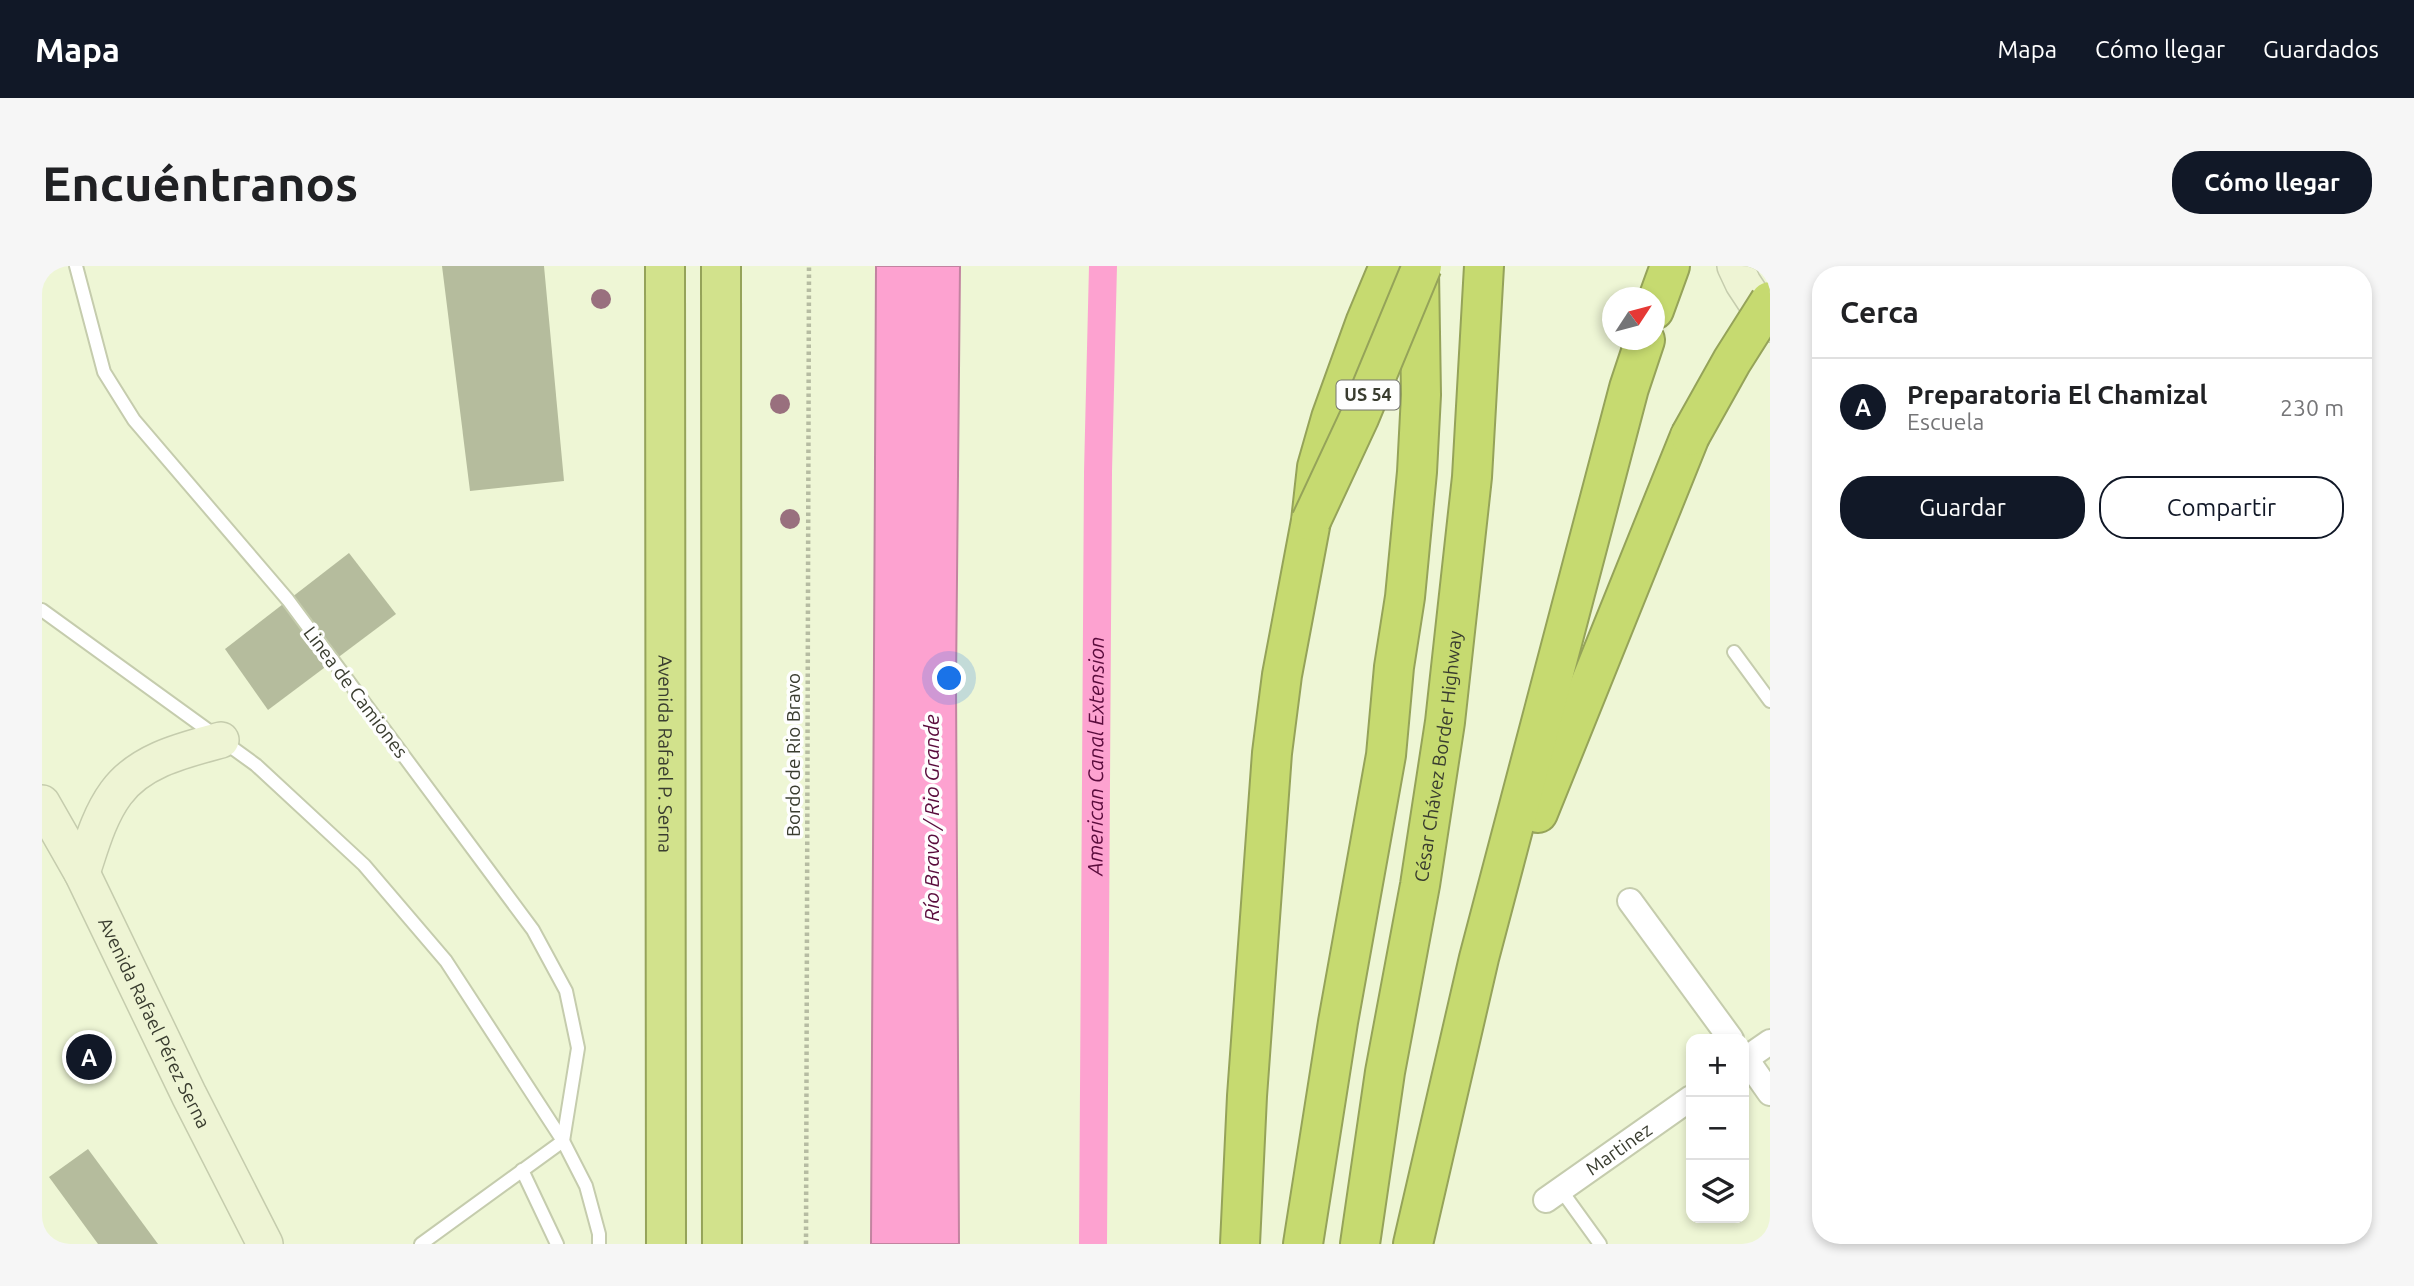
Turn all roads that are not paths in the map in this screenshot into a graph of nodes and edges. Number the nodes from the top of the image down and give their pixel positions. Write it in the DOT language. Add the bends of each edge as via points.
graph roads {
  1 [pos="76,266"];
  2 [pos="665,266"];
  3 [pos="721,266"];
  4 [pos="1389,266"];
  5 [pos="1420,266"];
  6 [pos="1484,266"];
  7 [pos="1670,266"];
  8 [pos="1735,266"];
  9 [pos="1662,287"];
  10 [pos="1770,301"];
  11 [pos="1770,324"];
  12 [pos="1642,350"];
  13 [pos="1311,521"];
  14 [pos="42,610"];
  15 [pos="1734,652"];
  16 [pos="1770,701"];
  17 [pos="221,740"];
  18 [pos="42,803"];
  19 [pos="82,873"];
  20 [pos="1630,901"];
  21 [pos="1479,958"];
  22 [pos="1726,1034"];
  23 [pos="1770,1042"];
  24 [pos="1749,1051"];
  25 [pos="1749,1065"];
  26 [pos="1770,1093"];
  27 [pos="1686,1101"];
  28 [pos="563,1141"];
  29 [pos="522,1170"];
  30 [pos="1553,1195"];
  31 [pos="265,1244"];
  32 [pos="421,1244"];
  33 [pos="556,1244"];
  34 [pos="599,1244"];
  35 [pos="666,1244"];
  36 [pos="722,1244"];
  37 [pos="1240,1244"];
  38 [pos="1303,1244"];
  39 [pos="1360,1244"];
  40 [pos="1413,1244"];
  41 [pos="1600,1244"];
  1 -- 28 [label="lane, Linea de Camiones" via="104,372 134,420 288,600 533,930 566,991 578,1048"];
  2 -- 35 [label="highway, Avenida Rafael P. Serna"];
  3 -- 36 [label="highway"];
  4 -- 13 [label="highway" via="1331,418 1317,467"];
  5 -- 13 [label="highway, US 54, bridge" via="1359,418"];
  5 -- 38 [label="highway" via="1421,395 1405,597 1386,755"];
  6 -- 39 [label="highway, César Chávez Border Highway" via="1472,477 1445,722"];
  7 -- 9 [label="highway"];
  8 -- 11 [label="main road"];
  10 -- 21 [label="highway, bridge" via="1690,436"];
  12 -- 21 [label="highway"];
  13 -- 37 [label="highway" via="1272,753"];
  14 -- 17 [label="lane"];
  15 -- 16 [label="lane"];
  17 -- 19 [label="main road" via="172,754 136,774 116,792"];
  17 -- 28 [label="lane" via="256,765 364,865 446,961"];
  18 -- 19 [label="main road, Avenida Rafael Pérez Serna"];
  19 -- 31 [label="main road, Avenida Rafael Pérez Serna"];
  20 -- 22 [label="street"];
  21 -- 40 [label="highway"];
  23 -- 24 [label="street"];
  25 -- 26 [label="street"];
  27 -- 30 [label="street, Martinez"];
  28 -- 29 [label="lane"];
  28 -- 34 [label="lane" via="586,1186"];
  29 -- 32 [label="lane"];
  29 -- 33 [label="lane"];
  30 -- 41 [label="lane"];
}
